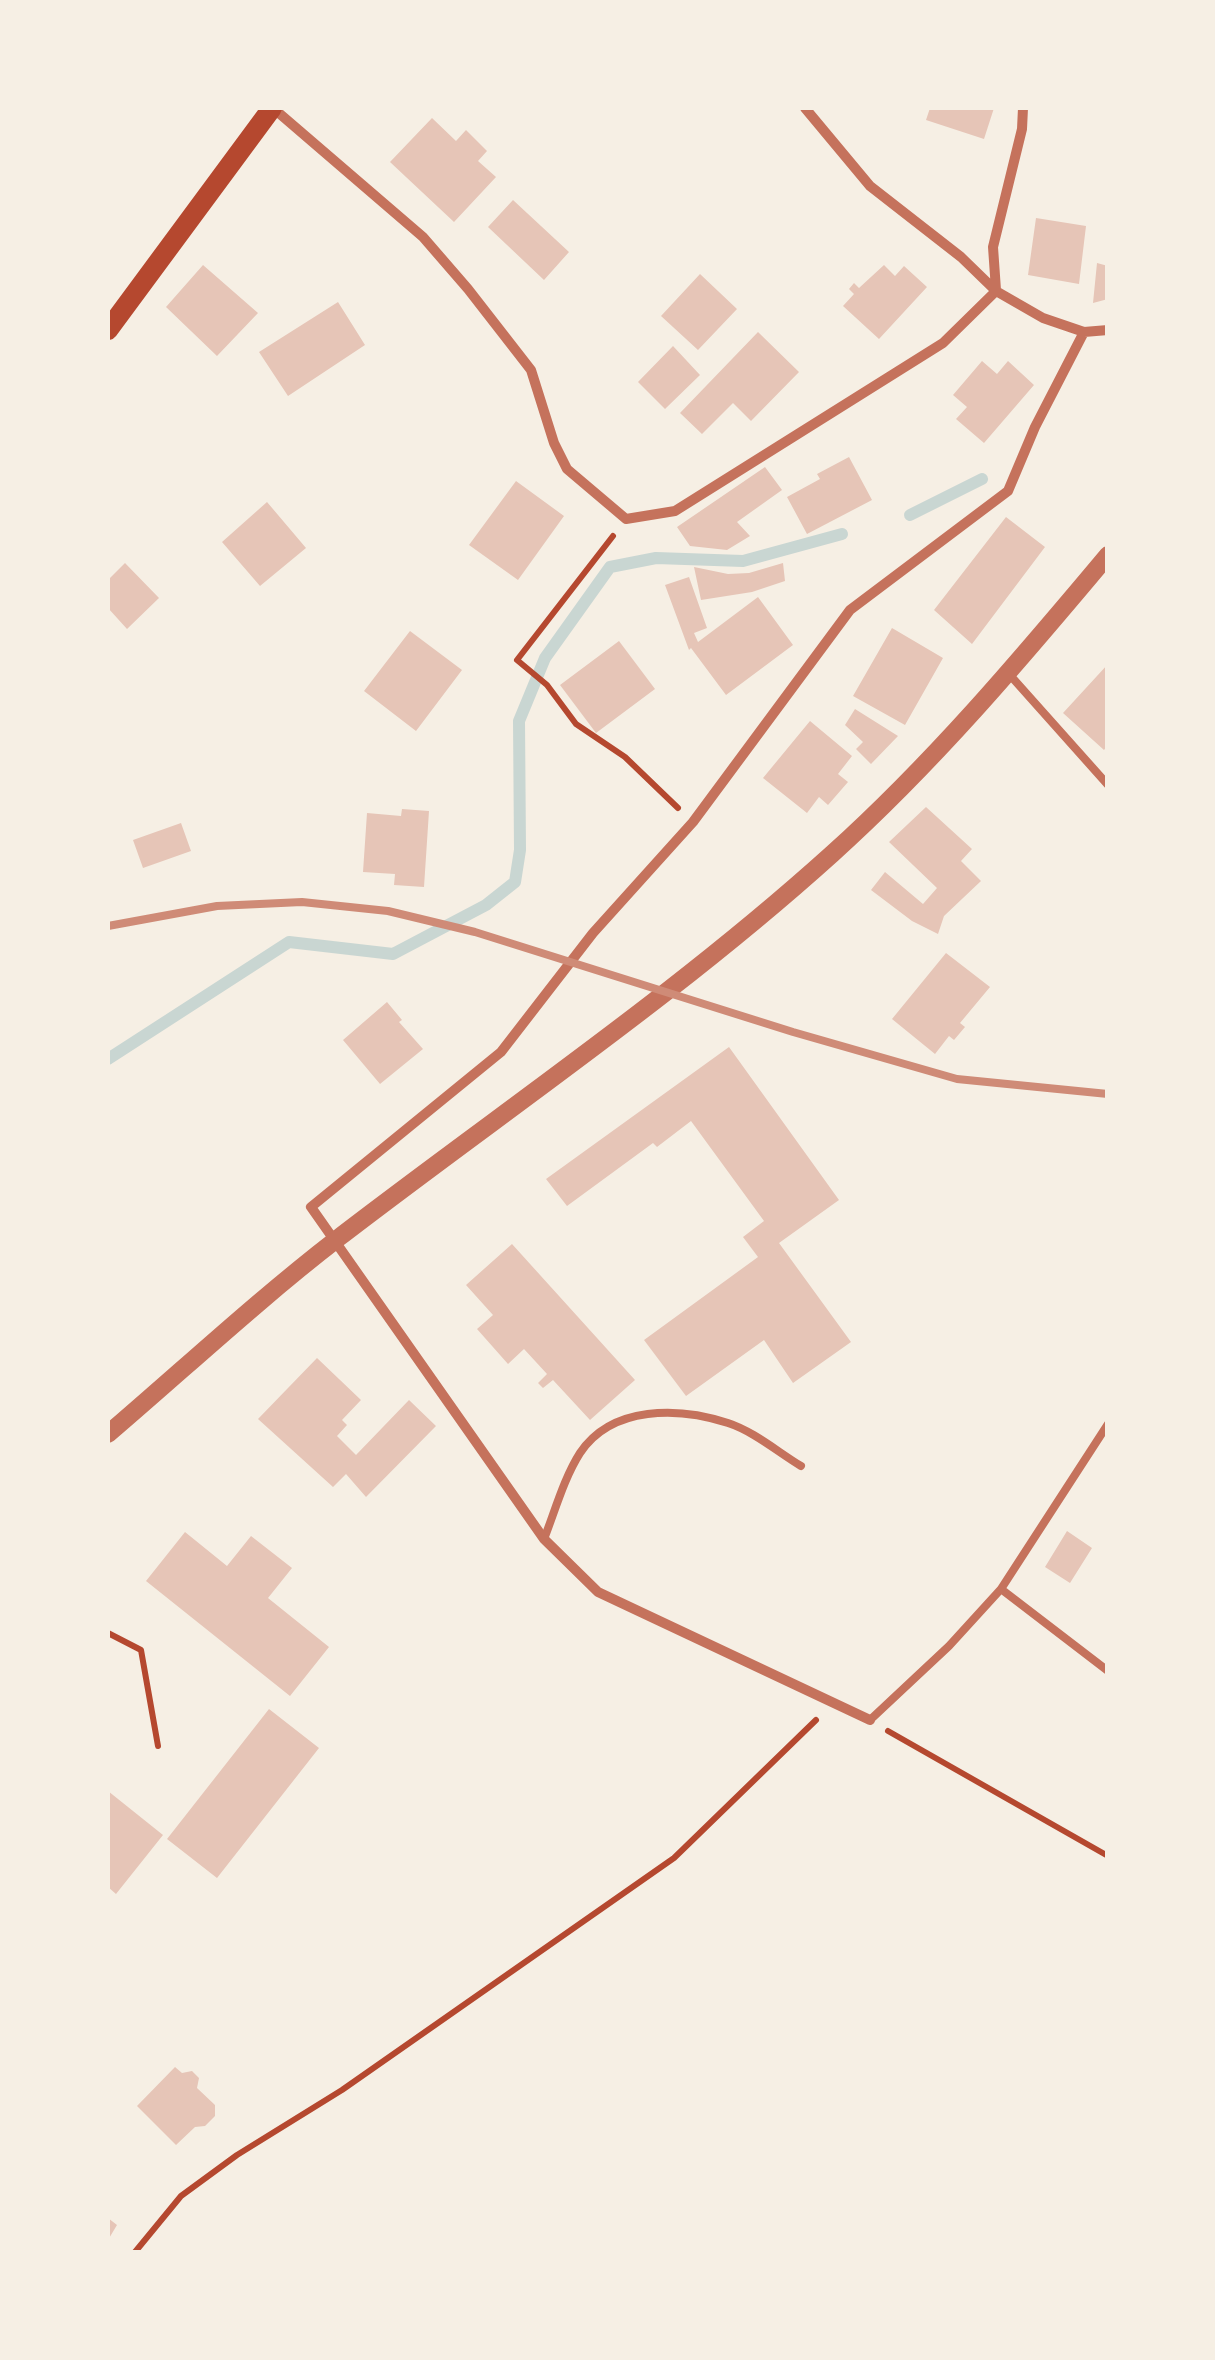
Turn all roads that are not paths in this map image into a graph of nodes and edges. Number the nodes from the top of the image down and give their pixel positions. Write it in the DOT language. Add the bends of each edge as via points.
graph roads {
  1 [pos="272,108"];
  2 [pos="805,108"];
  3 [pos="1024,108"];
  4 [pos="996,292"];
  5 [pos="108,330"];
  6 [pos="1108,330"];
  7 [pos="1084,332"];
  8 [pos="1108,555"];
  9 [pos="1008,674"];
  10 [pos="1108,785"];
  11 [pos="333,1242"];
  12 [pos="1108,1424"];
  13 [pos="108,1434"];
  14 [pos="801,1466"];
  15 [pos="544,1539"];
  16 [pos="1001,1589"];
  17 [pos="1108,1671"];
  18 [pos="870,1720"];
  1 -- 4 [label="street" via="422,238 468,289 530,370 567,469 626,519 675,512 943,343"];
  1 -- 5 [label="main road"];
  2 -- 4 [label="street" via="870,186"];
  3 -- 4 [label="street" via="994,247"];
  4 -- 7 [label="street"];
  6 -- 7 [label="street"];
  7 -- 11 [label="street" via="1008,491 850,610 693,822 593,933 500,1052 311,1208"];
  8 -- 9 [label="street"];
  9 -- 10 [label="lane"];
  9 -- 11 [label="street" via="830,856 681,979"];
  11 -- 13 [label="street"];
  11 -- 15 [label="street"];
  12 -- 16 [label="lane"];
  14 -- 15 [label="lane" via="730,1424 647,1412 604,1427 580,1453"];
  15 -- 18 [label="street" via="598,1592"];
  16 -- 17 [label="lane"];
  16 -- 18 [label="lane"];
}
